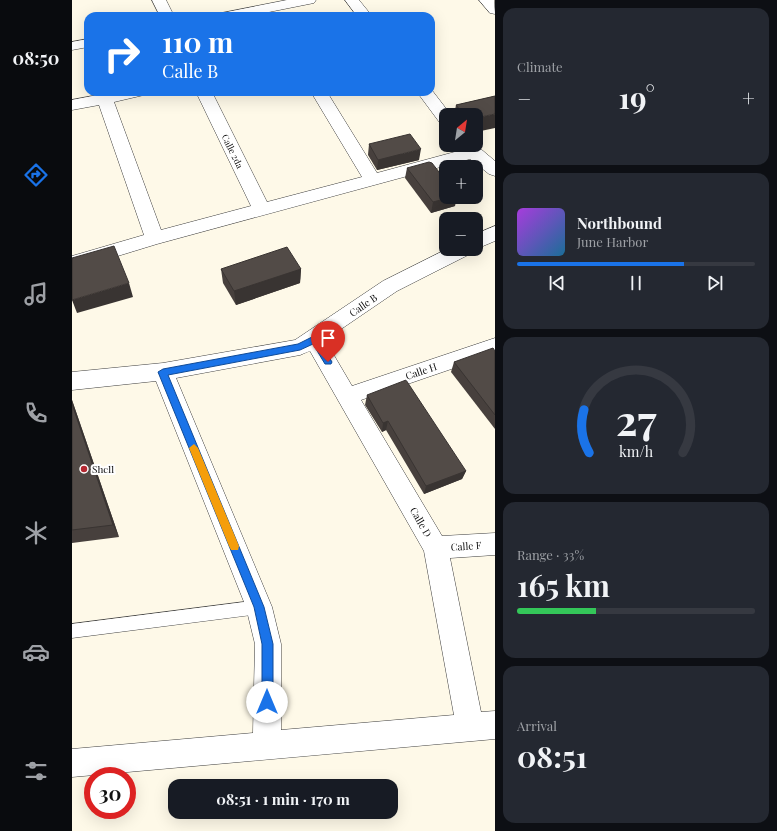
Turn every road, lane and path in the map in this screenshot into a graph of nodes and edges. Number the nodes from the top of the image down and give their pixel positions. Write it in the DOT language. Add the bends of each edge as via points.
graph roads {
  1 [pos="159,0"];
  2 [pos="309,0"];
  3 [pos="352,0"];
  4 [pos="486,0"];
  5 [pos="268,8"];
  6 [pos="495,10"];
  7 [pos="165,12"];
  8 [pos="248,12"];
  9 [pos="362,12"];
  10 [pos="119,96"];
  11 [pos="206,96"];
  12 [pos="321,96"];
  13 [pos="428,96"];
  14 [pos="104,99"];
  15 [pos="72,105"];
  16 [pos="439,110"];
  17 [pos="462,152"];
  18 [pos="474,152"];
  19 [pos="495,170"];
  20 [pos="372,180"];
  21 [pos="262,210"];
  22 [pos="495,233"];
  23 [pos="155,238"];
  24 [pos="483,239"];
  25 [pos="449,256"];
  26 [pos="72,263"];
  27 [pos="314,339"];
  28 [pos="495,346"];
  29 [pos="163,372"];
  30 [pos="72,381"];
  31 [pos="348,396"];
  32 [pos="495,544"];
  33 [pos="436,548"];
  34 [pos="259,607"];
  35 [pos="72,631"];
  36 [pos="482,726"];
  37 [pos="267,746"];
  38 [pos="72,763"];
  1 -- 7 [label="street"];
  2 -- 5 [label="street"];
  3 -- 9 [label="street"];
  4 -- 6 [label="street"];
  5 -- 8 [label="street"];
  10 -- 14 [label="street"];
  11 -- 21 [label="street, Calle 2da"];
  12 -- 20 [label="street"];
  13 -- 16 [label="street"];
  14 -- 15 [label="street"];
  14 -- 23 [label="street"];
  17 -- 20 [label="street" via="445,161"];
  18 -- 19 [label="street"];
  20 -- 21 [label="street"];
  21 -- 23 [label="street"];
  22 -- 24 [label="street"];
  23 -- 26 [label="street"];
  25 -- 27 [label="street, Calle B" via="390,286"];
  27 -- 29 [label="street, Calle B" via="300,347"];
  27 -- 31 [label="street, Calle D"];
  28 -- 31 [label="street, Calle H"];
  29 -- 30 [label="street, Calle B"];
  29 -- 34 [label="street"];
  31 -- 33 [label="street, Calle D"];
  32 -- 33 [label="street, Calle F"];
  33 -- 36 [label="street, Calle D"];
  34 -- 35 [label="lane"];
  34 -- 37 [label="street" via="268,644"];
  36 -- 37 [label="street"];
  37 -- 38 [label="street"];
}
